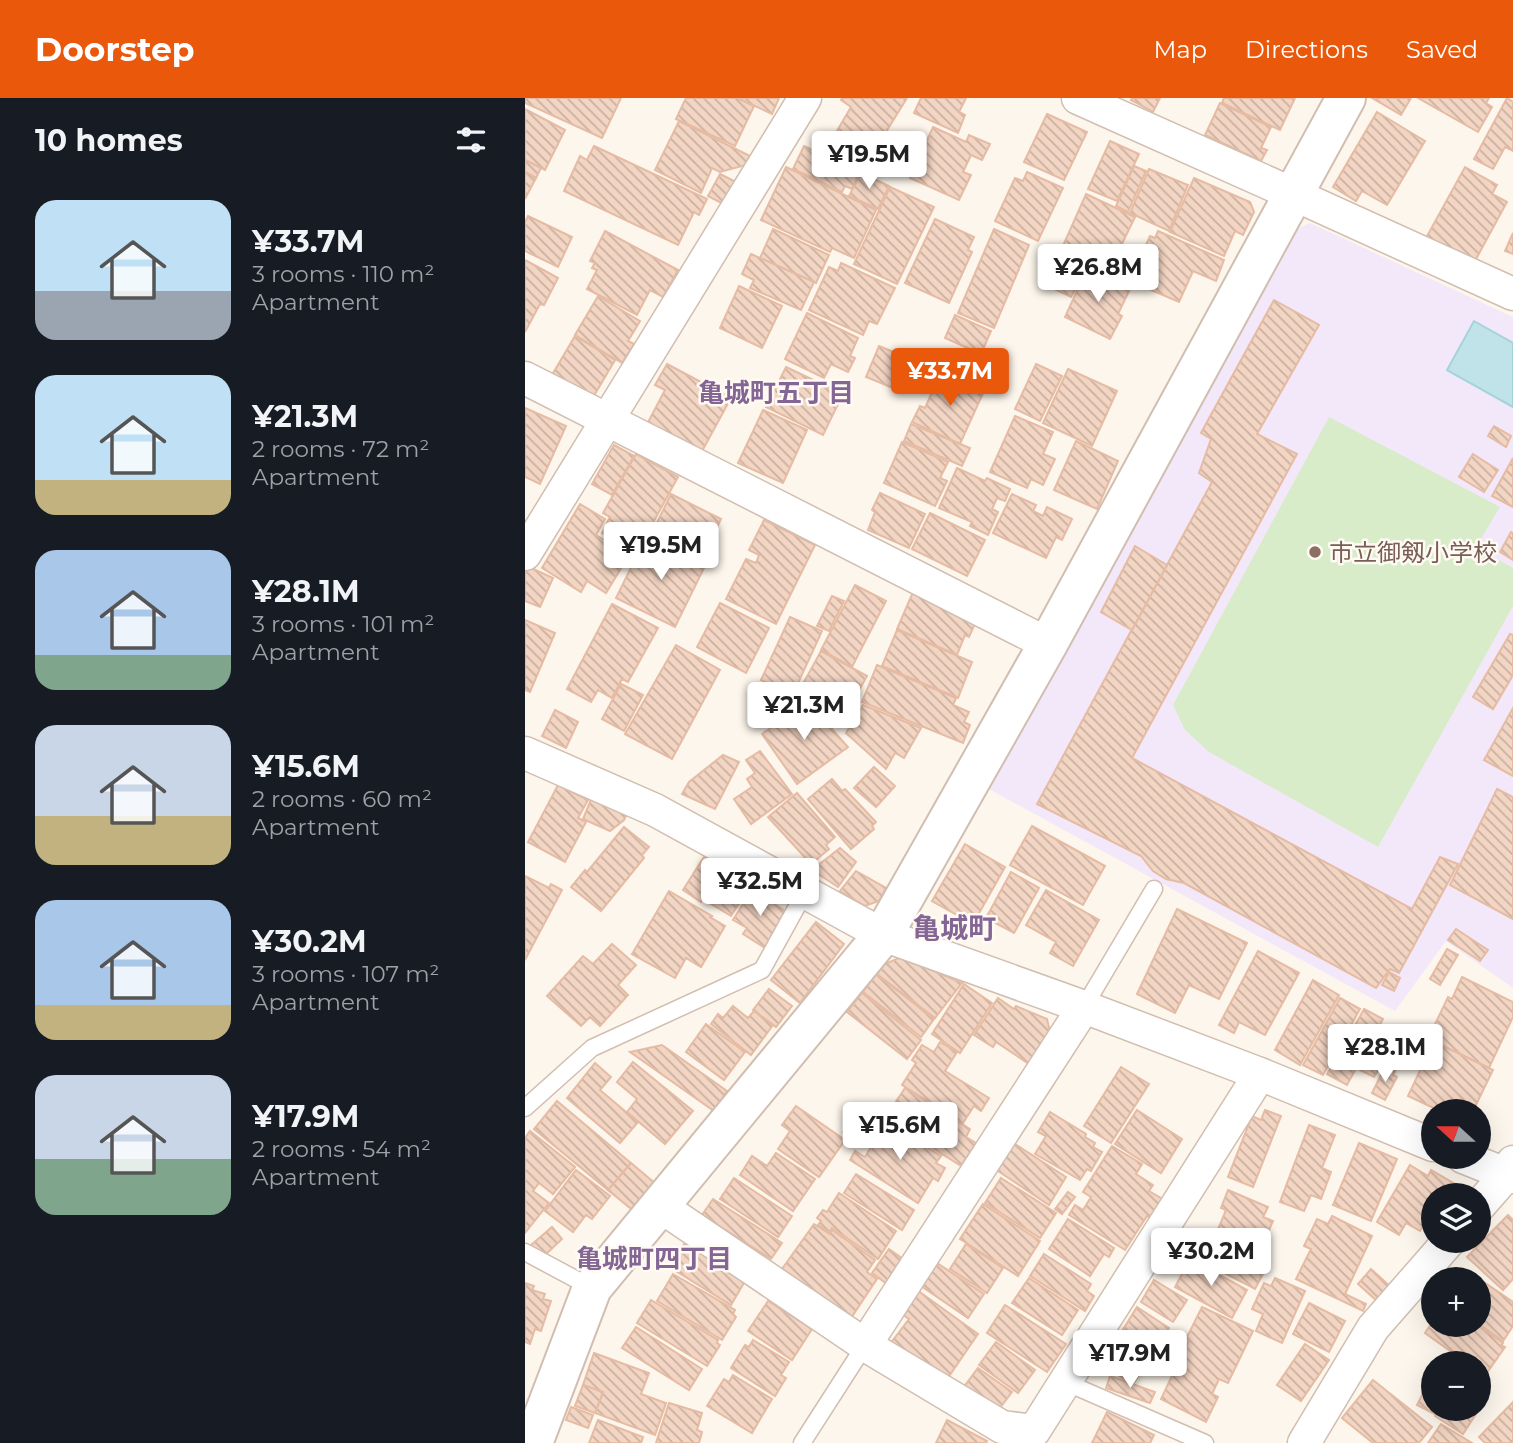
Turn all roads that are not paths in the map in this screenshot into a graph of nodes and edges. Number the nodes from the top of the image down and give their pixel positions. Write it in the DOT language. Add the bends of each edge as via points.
graph roads {
  1 [pos="805,98"];
  2 [pos="1078,98"];
  3 [pos="1346,98"];
  4 [pos="1293,194"];
  5 [pos="1513,294"];
  6 [pos="525,378"];
  7 [pos="607,419"];
  8 [pos="525,554"];
  9 [pos="1048,644"];
  10 [pos="525,752"];
  11 [pos="1154,889"];
  12 [pos="805,892"];
  13 [pos="883,935"];
  14 [pos="1084,1007"];
  15 [pos="1260,1074"];
  16 [pos="525,1108"];
  17 [pos="1421,1139"];
  18 [pos="1491,1165"];
  19 [pos="1511,1171"];
  20 [pos="1491,1193"];
  21 [pos="660,1206"];
  22 [pos="525,1252"];
  23 [pos="1439,1253"];
  24 [pos="592,1287"];
  25 [pos="865,1345"];
  26 [pos="1065,1382"];
  27 [pos="533,1443"];
  28 [pos="802,1443"];
  29 [pos="1205,1443"];
  30 [pos="1304,1443"];
  1 -- 7 [label="street"];
  2 -- 4 [label="street"];
  3 -- 4 [label="street"];
  4 -- 5 [label="street"];
  4 -- 9 [label="street"];
  6 -- 7 [label="street"];
  7 -- 8 [label="street"];
  7 -- 9 [label="street"];
  9 -- 13 [label="street"];
  10 -- 12 [label="street" via="655,810"];
  11 -- 14 [label="lane"];
  12 -- 13 [label="street"];
  12 -- 16 [label="lane" via="762,970 592,1048"];
  13 -- 14 [label="street"];
  13 -- 21 [label="street"];
  14 -- 15 [label="street"];
  14 -- 25 [label="street"];
  15 -- 17 [label="street"];
  15 -- 26 [label="street"];
  18 -- 19 [label="street"];
  19 -- 20 [label="street"];
  21 -- 24 [label="street"];
  21 -- 25 [label="street"];
  22 -- 24 [label="lane"];
  23 -- 30 [label="street" via="1373,1328"];
  24 -- 27 [label="street"];
  25 -- 26 [label="street" via="1002,1427 1034,1431"];
  25 -- 28 [label="lane"];
  26 -- 29 [label="lane"];
}
